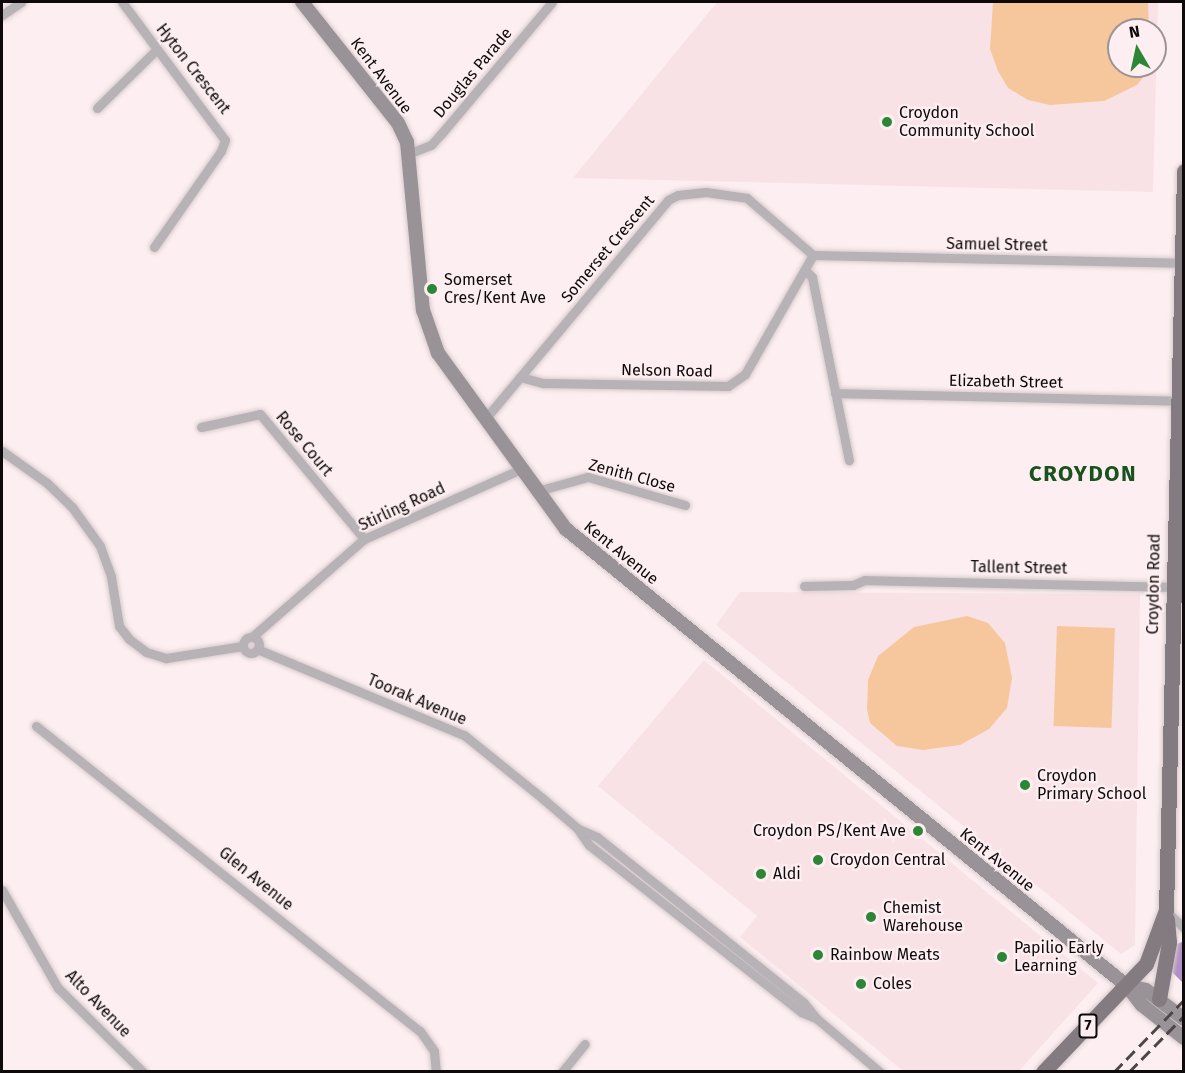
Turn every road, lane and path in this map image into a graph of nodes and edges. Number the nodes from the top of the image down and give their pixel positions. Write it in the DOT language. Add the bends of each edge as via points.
graph roads {
  1 [pos="21,2"];
  2 [pos="122,2"];
  3 [pos="302,2"];
  4 [pos="552,2"];
  5 [pos="2,15"];
  6 [pos="157,49"];
  7 [pos="97,108"];
  8 [pos="410,153"];
  9 [pos="1184,171"];
  10 [pos="154,247"];
  11 [pos="813,255"];
  12 [pos="1180,263"];
  13 [pos="805,270"];
  14 [pos="1180,376"];
  15 [pos="520,377"];
  16 [pos="835,393"];
  17 [pos="1176,401"];
  18 [pos="485,419"];
  19 [pos="201,427"];
  20 [pos="2,451"];
  21 [pos="849,460"];
  22 [pos="521,469"];
  23 [pos="537,491"];
  24 [pos="685,506"];
  25 [pos="364,539"];
  26 [pos="804,586"];
  27 [pos="1172,586"];
  28 [pos="1178,607"];
  29 [pos="252,637"];
  30 [pos="243,646"];
  31 [pos="257,649"];
  32 [pos="36,726"];
  33 [pos="2,890"];
  34 [pos="1166,910"];
  35 [pos="1184,927"];
  36 [pos="1127,986"];
  37 [pos="1159,999"];
  38 [pos="1184,1019"];
  39 [pos="1184,1038"];
  40 [pos="585,1044"];
  41 [pos="143,1071"];
  42 [pos="436,1071"];
  43 [pos="562,1071"];
  44 [pos="880,1071"];
  45 [pos="1043,1071"];
  1 -- 5 [label="street"];
  2 -- 6 [label="street, Hyton Crescent"];
  3 -- 8 [label="main road, Kent Avenue" via="398,123"];
  4 -- 8 [label="street, Douglas Parade" via="431,145"];
  6 -- 7 [label="street"];
  6 -- 10 [label="street, Hyton Crescent" via="225,140"];
  8 -- 18 [label="main road, Kent Avenue" via="426,324 438,353"];
  9 -- 12 [label="main road, Croydon Road"];
  11 -- 12 [label="street, Samuel Street"];
  11 -- 13 [label="street, Nelson Road"];
  11 -- 15 [label="street, Somerset Crescent" via="747,198 706,192 678,195 668,200"];
  12 -- 14 [label="main road, Croydon Road"];
  13 -- 15 [label="street, Nelson Road" via="745,374 728,386 543,383"];
  13 -- 16 [label="street" via="812,277"];
  14 -- 17 [label="main road, Croydon Road"];
  15 -- 18 [label="street, Somerset Crescent"];
  16 -- 17 [label="street, Elizabeth Street"];
  16 -- 21 [label="street"];
  17 -- 27 [label="main road, Croydon Road"];
  18 -- 22 [label="main road, Kent Avenue"];
  19 -- 25 [label="street, Rose Court" via="260,414"];
  20 -- 30 [label="street" via="47,483 72,507 100,546 111,577 119,626 129,639 146,652 166,658"];
  22 -- 23 [label="main road, Kent Avenue"];
  22 -- 25 [label="street, Stirling Road"];
  23 -- 24 [label="street, Zenith Close" via="588,477"];
  23 -- 36 [label="main road, Kent Avenue" via="566,529"];
  25 -- 29 [label="street, Stirling Road"];
  26 -- 27 [label="street, Tallent Street" via="853,585 865,580"];
  27 -- 28 [label="main road, Croydon Road"];
  28 -- 34 [label="main road, Croydon Road"];
  29 -- 30 [label="street" via="245,639"];
  29 -- 31 [label="street" via="258,641"];
  30 -- 31 [label="street" via="248,652"];
  31 -- 44 [label="street, Toorak Avenue" via="464,735 577,828 598,852"];
  32 -- 42 [label="street, Glen Avenue" via="420,1031 434,1051"];
  33 -- 41 [label="street, Alto Avenue" via="58,988"];
  34 -- 35 [label="street"];
  34 -- 36 [label="main road, Croydon Road" via="1151,956"];
  34 -- 37 [label="main road" via="1169,942"];
  36 -- 37 [label="main road, Kent Avenue" via="1146,990"];
  36 -- 39 [label="main road, Kent Avenue" via="1142,1005"];
  36 -- 45 [label="main road, 7"];
  37 -- 38 [label="main road, Kent Avenue"];
  40 -- 43 [label="street"];
}
